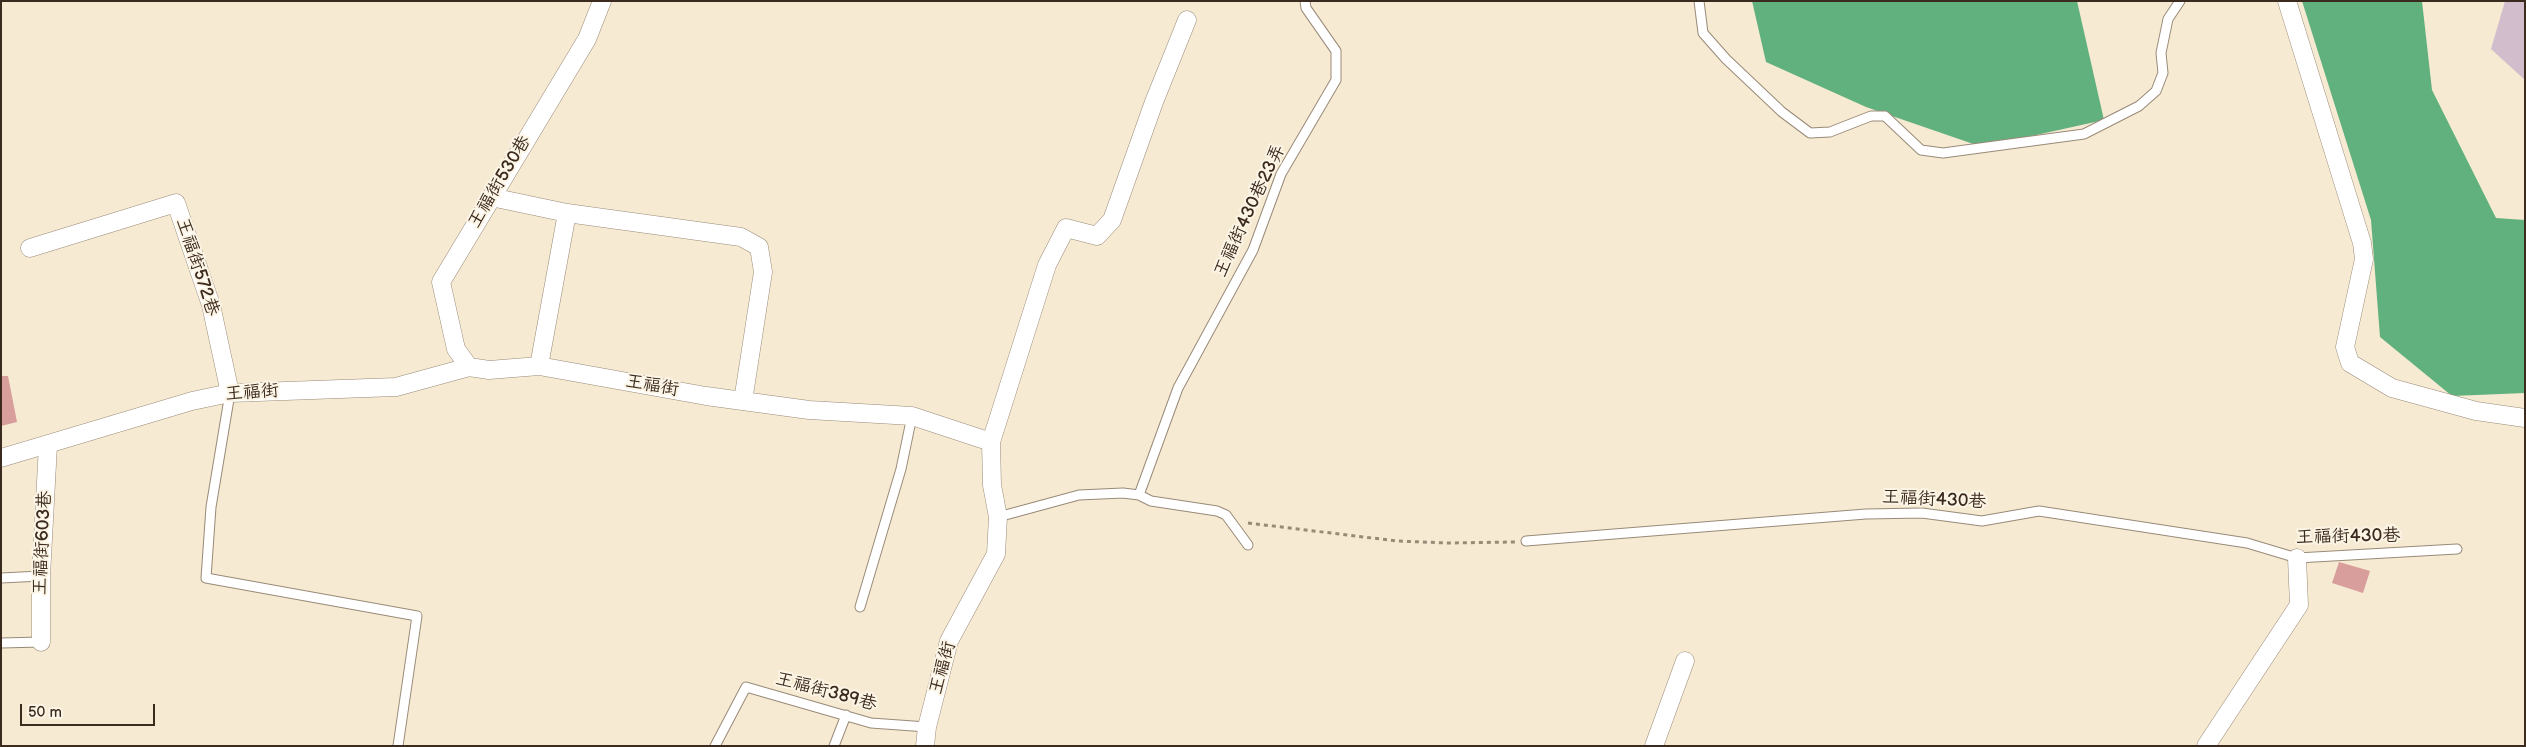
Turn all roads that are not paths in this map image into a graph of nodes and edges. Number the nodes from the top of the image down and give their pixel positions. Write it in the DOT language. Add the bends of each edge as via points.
graph roads {
  1 [pos="602,1"];
  2 [pos="1305,1"];
  3 [pos="1699,1"];
  4 [pos="2180,1"];
  5 [pos="2287,1"];
  6 [pos="1187,20"];
  7 [pos="490,197"];
  8 [pos="567,213"];
  9 [pos="30,248"];
  10 [pos="539,366"];
  11 [pos="469,367"];
  12 [pos="230,393"];
  13 [pos="743,401"];
  14 [pos="912,416"];
  15 [pos="2525,418"];
  16 [pos="991,442"];
  17 [pos="48,445"];
  18 [pos="1,458"];
  19 [pos="1140,494"];
  20 [pos="998,518"];
  21 [pos="1526,541"];
  22 [pos="1248,545"];
  23 [pos="2457,549"];
  24 [pos="2298,558"];
  25 [pos="41,576"];
  26 [pos="1,578"];
  27 [pos="860,607"];
  28 [pos="41,642"];
  29 [pos="1,643"];
  30 [pos="1685,661"];
  31 [pos="846,715"];
  32 [pos="928,727"];
  33 [pos="398,746"];
  34 [pos="715,746"];
  35 [pos="834,746"];
  36 [pos="925,746"];
  37 [pos="1654,746"];
  38 [pos="2206,746"];
  1 -- 7 [label="street, 王福街530巷" via="587,39"];
  2 -- 19 [label="lane, 王福街430巷23弄" via="1306,8 1336,51 1336,80 1281,174 1253,250 1178,388"];
  3 -- 4 [label="lane" via="1703,33 1782,112 1810,133 1830,132 1871,116 1885,116 1921,150 1943,153 2084,134 2139,106 2156,91 2163,73 2161,53 2168,19"];
  5 -- 15 [label="street" via="2362,243 2364,259 2345,347 2350,363 2392,388 2476,411"];
  6 -- 16 [label="street" via="1112,220 1097,236 1066,228 1047,265"];
  7 -- 8 [label="street"];
  7 -- 11 [label="street, 王福街530巷" via="441,282 456,349"];
  8 -- 10 [label="street"];
  8 -- 13 [label="street" via="741,237 759,248 763,272"];
  9 -- 12 [label="street, 王福街572巷" via="176,203 211,305"];
  10 -- 11 [label="street, 王福街" via="489,370"];
  10 -- 13 [label="street, 王福街"];
  11 -- 12 [label="street, 王福街" via="396,387"];
  12 -- 17 [label="street, 王福街" via="192,401"];
  12 -- 33 [label="lane" via="211,507 206,578 416,616"];
  13 -- 14 [label="street, 王福街" via="809,410"];
  14 -- 16 [label="street, 王福街"];
  14 -- 27 [label="lane" via="901,469"];
  16 -- 20 [label="street, 王福街" via="992,485"];
  17 -- 18 [label="street, 王福街"];
  17 -- 25 [label="street, 王福街603巷"];
  19 -- 20 [label="lane" via="1079,495"];
  19 -- 22 [label="lane" via="1151,500 1217,511 1232,520"];
  20 -- 32 [label="street, 王福街" via="996,554 949,641"];
  21 -- 24 [label="lane, 王福街430巷" via="1866,514 1922,513 1982,521 2039,511 2248,543"];
  23 -- 24 [label="lane, 王福街430巷"];
  24 -- 38 [label="street" via="2299,605"];
  25 -- 26 [label="lane"];
  25 -- 28 [label="street, 王福街603巷"];
  28 -- 29 [label="lane"];
  30 -- 37 [label="street"];
  31 -- 32 [label="lane, 王福街389巷" via="871,723"];
  31 -- 34 [label="lane, 王福街389巷" via="746,688"];
  31 -- 35 [label="lane"];
  32 -- 36 [label="street, 王福街"];
}
